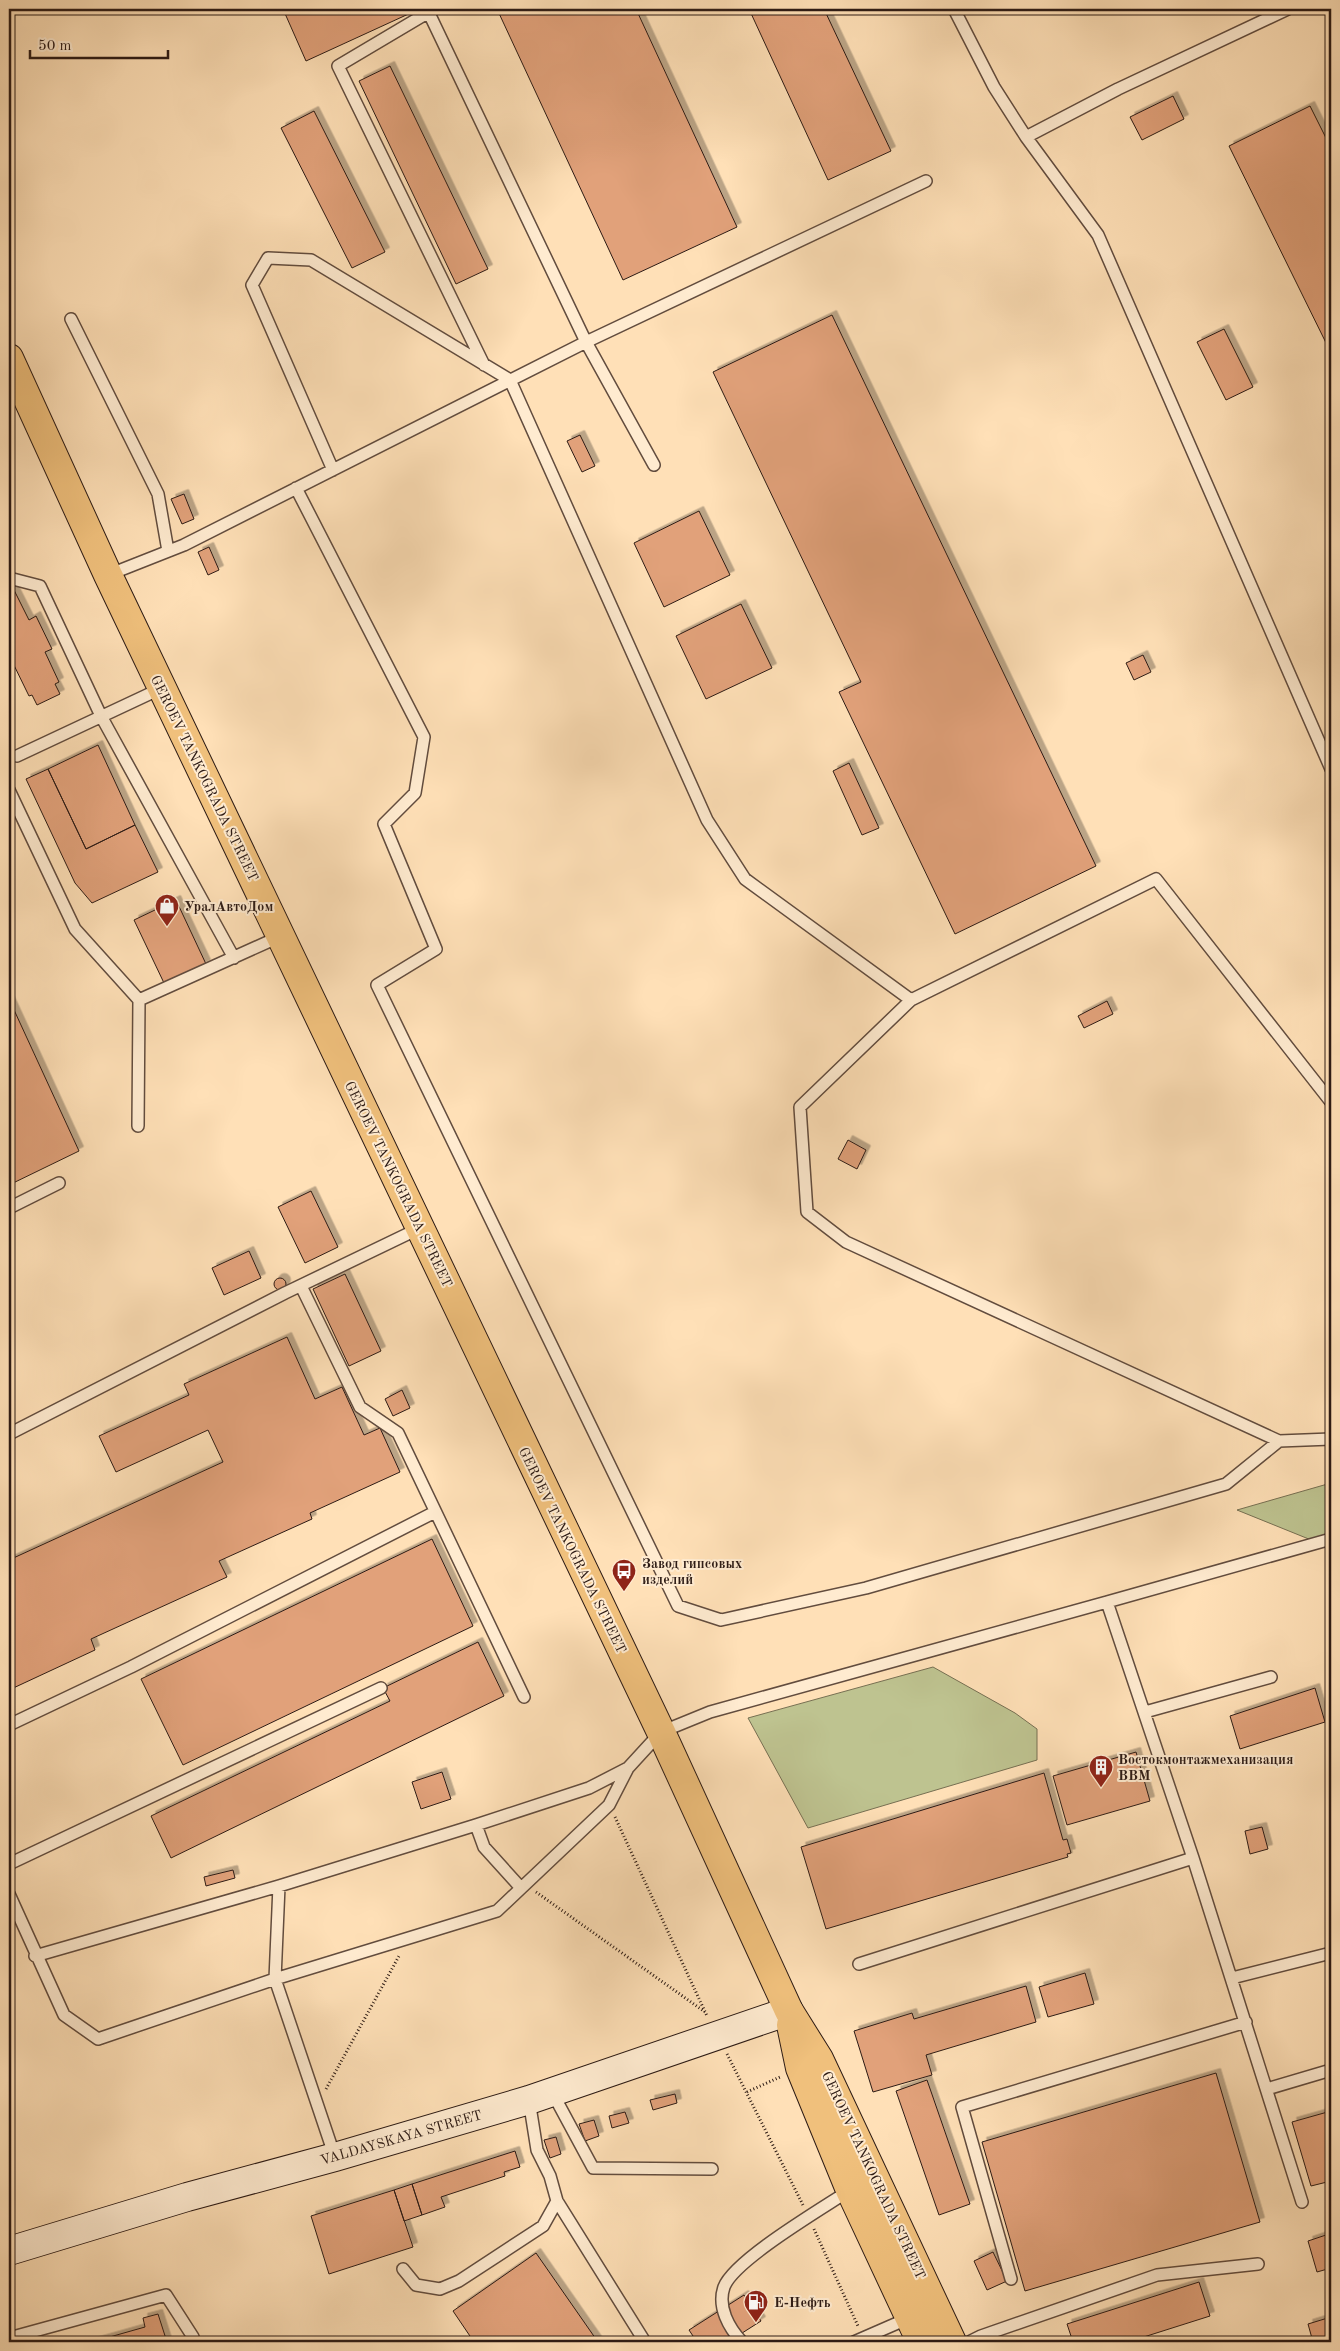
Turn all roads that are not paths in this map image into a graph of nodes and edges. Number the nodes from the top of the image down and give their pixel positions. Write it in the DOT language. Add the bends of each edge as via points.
graph roads {
  1 [pos="954,9"];
  2 [pos="1288,9"];
  3 [pos="428,10"];
  4 [pos="1026,137"];
  5 [pos="926,181"];
  6 [pos="71,319"];
  7 [pos="586,342"];
  8 [pos="9,358"];
  9 [pos="484,365"];
  10 [pos="510,380"];
  11 [pos="654,465"];
  12 [pos="333,470"];
  13 [pos="296,488"];
  14 [pos="168,551"];
  15 [pos="108,575"];
  16 [pos="9,578"];
  17 [pos="162,688"];
  18 [pos="101,716"];
  19 [pos="17,756"];
  20 [pos="1331,769"];
  21 [pos="9,790"];
  22 [pos="280,936"];
  23 [pos="234,958"];
  24 [pos="139,1000"];
  25 [pos="911,1000"];
  26 [pos="1331,1102"];
  27 [pos="138,1126"];
  28 [pos="60,1184"];
  29 [pos="9,1208"];
  30 [pos="420,1228"];
  31 [pos="301,1286"];
  32 [pos="9,1434"];
  33 [pos="1331,1438"];
  34 [pos="1279,1441"];
  35 [pos="435,1512"];
  36 [pos="1331,1539"];
  37 [pos="1107,1602"];
  38 [pos="1271,1677"];
  39 [pos="381,1688"];
  40 [pos="524,1697"];
  41 [pos="1146,1712"];
  42 [pos="9,1725"];
  43 [pos="661,1732"];
  44 [pos="628,1768"];
  45 [pos="476,1824"];
  46 [pos="1193,1858"];
  47 [pos="9,1864"];
  48 [pos="279,1886"];
  49 [pos="523,1886"];
  50 [pos="9,1894"];
  51 [pos="1331,1953"];
  52 [pos="35,1956"];
  53 [pos="858,1964"];
  54 [pos="1232,1978"];
  55 [pos="276,1979"];
  56 [pos="788,2011"];
  57 [pos="1246,2022"];
  58 [pos="1331,2070"];
  59 [pos="1266,2089"];
  60 [pos="540,2096"];
  61 [pos="335,2157"];
  62 [pos="712,2169"];
  63 [pos="850,2190"];
  64 [pos="557,2201"];
  65 [pos="1302,2202"];
  66 [pos="9,2251"];
  67 [pos="1258,2264"];
  68 [pos="403,2269"];
  69 [pos="1011,2279"];
  70 [pos="915,2330"];
  71 [pos="9,2338"];
  72 [pos="859,2340"];
  73 [pos="190,2342"];
  74 [pos="645,2342"];
  75 [pos="742,2342"];
  76 [pos="952,2342"];
  77 [pos="969,2342"];
  1 -- 4 [label="lane" via="994,88"];
  2 -- 4 [label="lane" via="1118,89"];
  3 -- 7 [label="lane"];
  3 -- 9 [label="lane" via="338,66"];
  4 -- 20 [label="lane" via="1098,235"];
  5 -- 7 [label="lane"];
  6 -- 14 [label="lane" via="158,494"];
  7 -- 10 [label="lane"];
  7 -- 11 [label="lane"];
  8 -- 15 [label="main road, GEROEV TANKOGRADA STREET"];
  9 -- 10 [label="lane"];
  9 -- 12 [label="lane" via="311,260 268,258 252,285"];
  10 -- 12 [label="lane"];
  10 -- 25 [label="lane" via="708,820 745,879"];
  12 -- 13 [label="lane"];
  13 -- 14 [label="lane"];
  13 -- 34 [label="lane" via="424,737 415,792 384,824 436,949 377,984 678,1606 721,1620 866,1588 1226,1484"];
  14 -- 15 [label="lane"];
  15 -- 17 [label="main road, GEROEV TANKOGRADA STREET"];
  16 -- 18 [label="lane" via="40,586"];
  17 -- 18 [label="lane"];
  17 -- 22 [label="main road, GEROEV TANKOGRADA STREET"];
  18 -- 19 [label="lane"];
  18 -- 23 [label="lane"];
  21 -- 24 [label="lane" via="75,929"];
  22 -- 23 [label="lane"];
  22 -- 30 [label="main road, GEROEV TANKOGRADA STREET"];
  23 -- 24 [label="lane"];
  24 -- 27 [label="lane"];
  25 -- 26 [label="lane" via="1156,880"];
  25 -- 34 [label="lane" via="800,1108 807,1212 846,1242"];
  28 -- 29 [label="lane"];
  30 -- 31 [label="lane"];
  30 -- 43 [label="main road, GEROEV TANKOGRADA STREET"];
  31 -- 32 [label="lane"];
  31 -- 35 [label="lane" via="360,1407 398,1433"];
  33 -- 34 [label="lane"];
  35 -- 40 [label="lane"];
  35 -- 42 [label="lane"];
  36 -- 37 [label="lane"];
  37 -- 41 [label="lane"];
  37 -- 43 [label="lane" via="710,1712"];
  38 -- 41 [label="lane"];
  39 -- 47 [label="lane"];
  41 -- 46 [label="lane"];
  43 -- 44 [label="lane"];
  43 -- 56 [label="main road, GEROEV TANKOGRADA STREET"];
  44 -- 45 [label="lane" via="589,1788"];
  44 -- 49 [label="lane" via="609,1806"];
  45 -- 48 [label="lane"];
  45 -- 49 [label="lane" via="484,1847"];
  46 -- 53 [label="lane"];
  46 -- 54 [label="lane"];
  48 -- 52 [label="lane"];
  48 -- 55 [label="lane"];
  49 -- 55 [label="lane" via="497,1911"];
  50 -- 52 [label="lane"];
  51 -- 54 [label="lane"];
  52 -- 55 [label="lane" via="64,2015 98,2039"];
  54 -- 57 [label="lane"];
  55 -- 61 [label="lane"];
  56 -- 60 [label="street, VALDAYSKAYA STREET" via="711,2024"];
  56 -- 63 [label="main road, GEROEV TANKOGRADA STREET" via="800,2068"];
  56 -- 76 [label="main road, GEROEV TANKOGRADA STREET" via="819,2059"];
  57 -- 59 [label="lane"];
  57 -- 69 [label="lane" via="962,2107"];
  58 -- 59 [label="lane"];
  59 -- 65 [label="lane"];
  60 -- 61 [label="street, VALDAYSKAYA STREET"];
  60 -- 62 [label="lane" via="593,2168"];
  60 -- 64 [label="lane" via="537,2150 550,2176"];
  61 -- 66 [label="street, VALDAYSKAYA STREET" via="187,2197"];
  63 -- 70 [label="main road, GEROEV TANKOGRADA STREET"];
  63 -- 75 [label="lane" via="742,2263 724,2286 721,2303 727,2322"];
  64 -- 68 [label="lane" via="543,2226 460,2281 440,2288 416,2285"];
  64 -- 74 [label="lane"];
  67 -- 77 [label="lane" via="1157,2275"];
  70 -- 72 [label="lane"];
  71 -- 73 [label="lane" via="166,2295 193,2337"];
}
